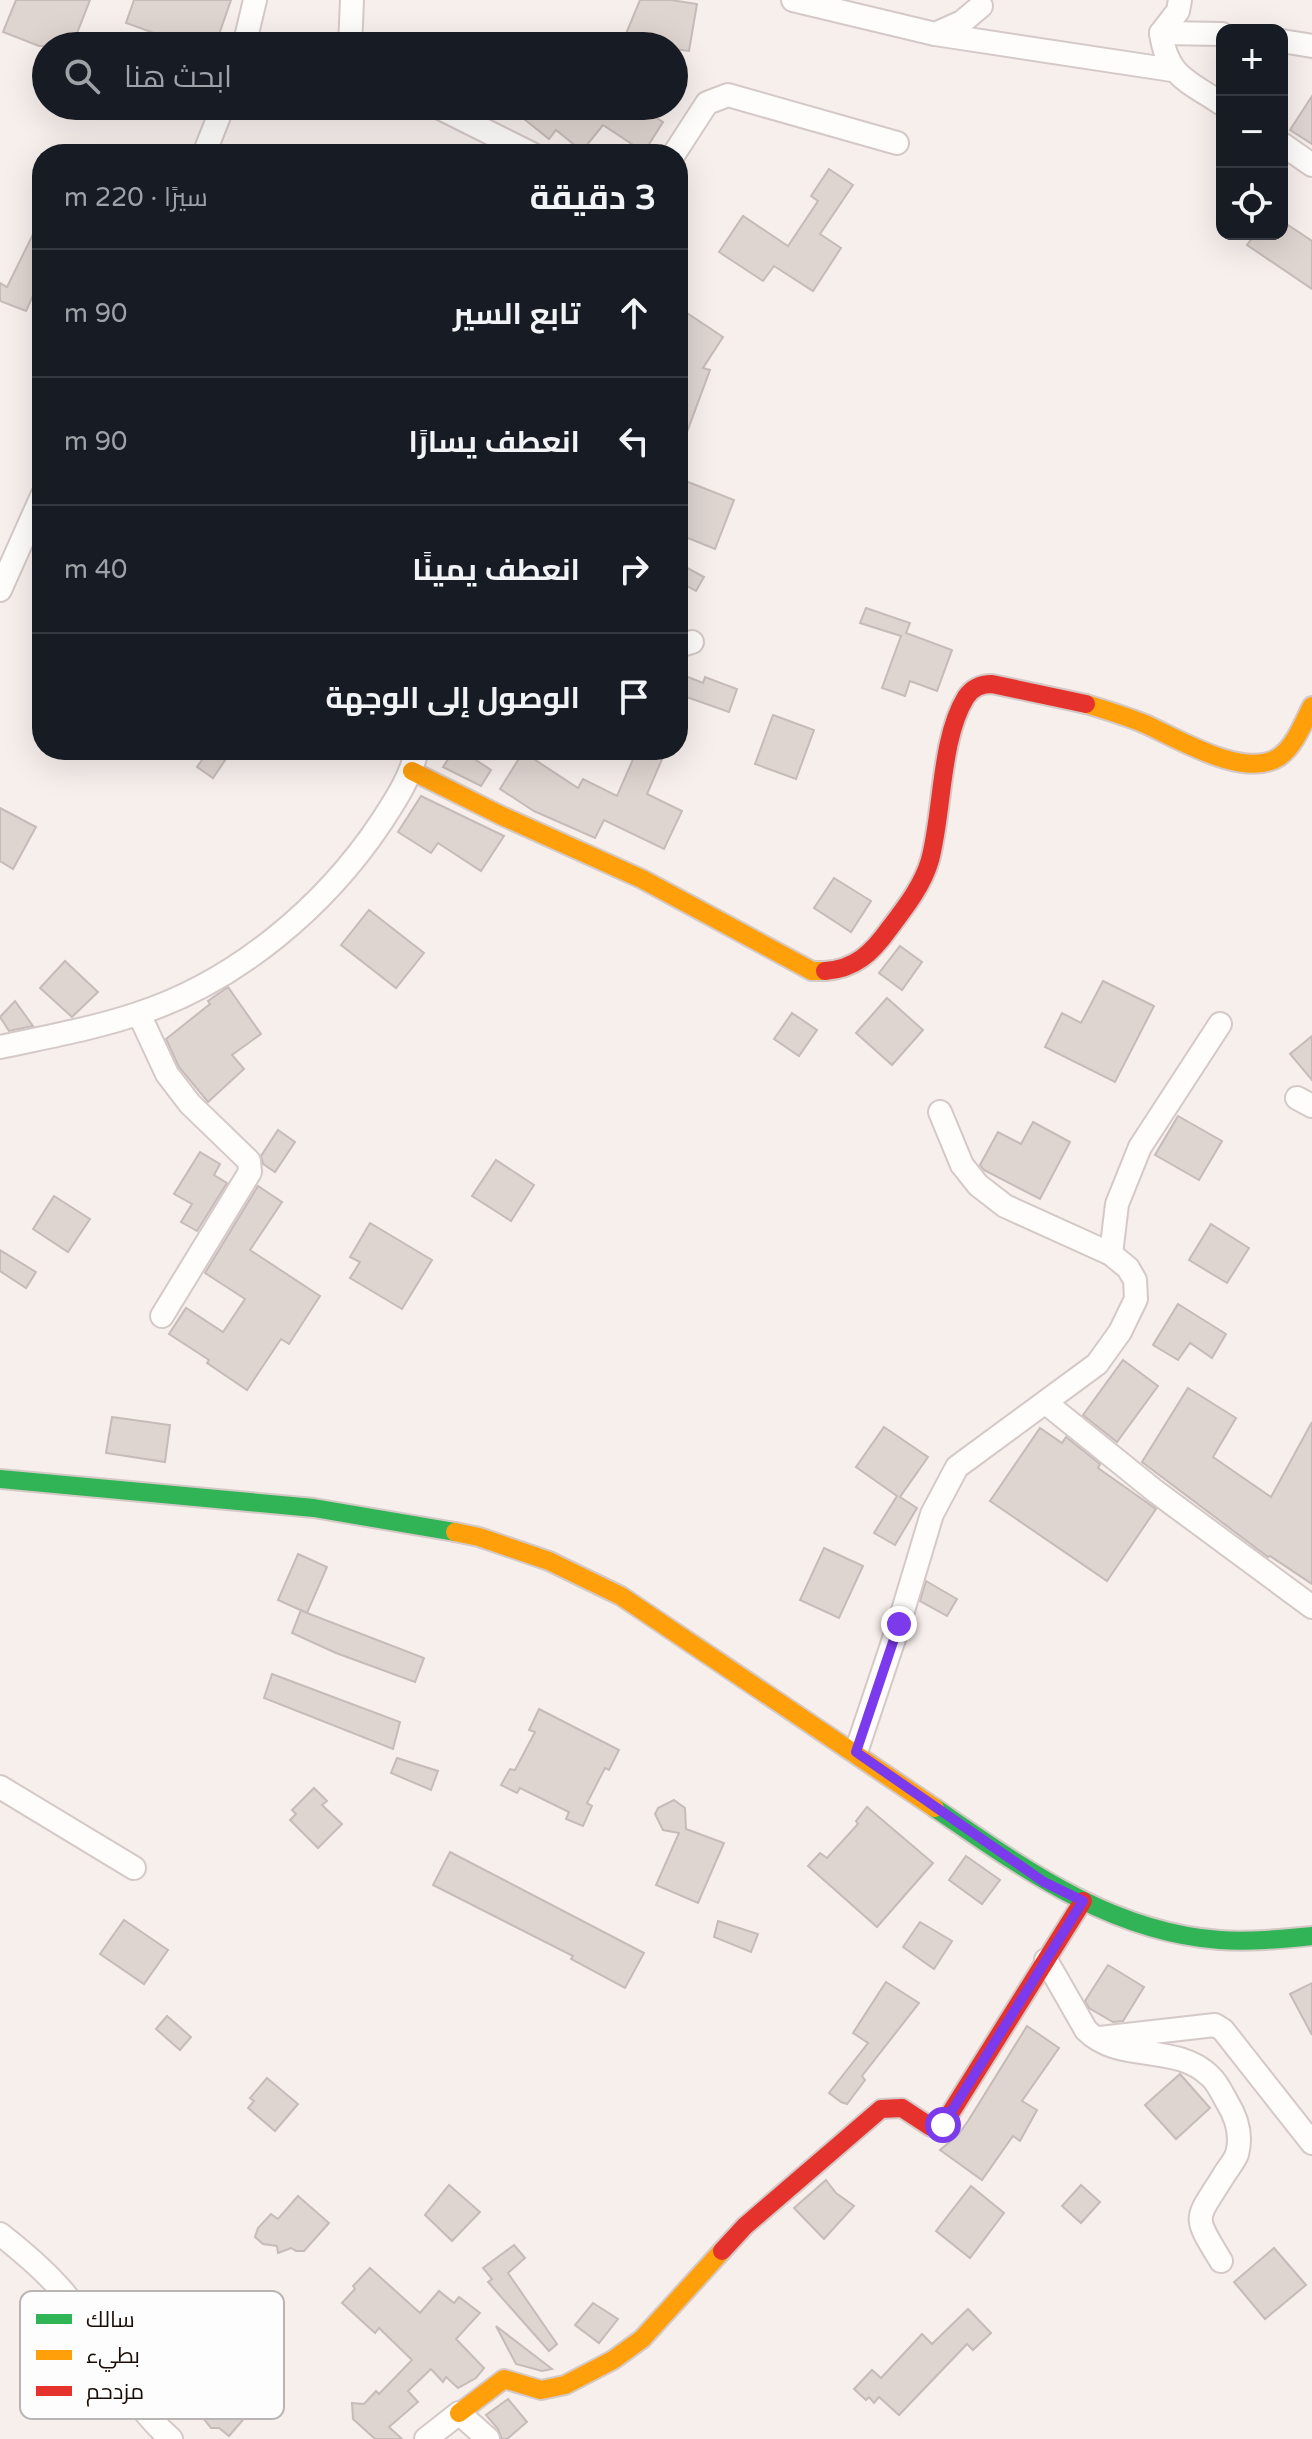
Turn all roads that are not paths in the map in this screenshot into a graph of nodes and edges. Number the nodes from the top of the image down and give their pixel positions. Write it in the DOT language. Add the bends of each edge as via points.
graph roads {
  1 [pos="255,0"];
  2 [pos="352,0"];
  3 [pos="793,0"];
  4 [pos="1180,0"];
  5 [pos="981,6"];
  6 [pos="247,32"];
  7 [pos="351,32"];
  8 [pos="1161,33"];
  9 [pos="935,34"];
  10 [pos="1216,34"];
  11 [pos="1288,42"];
  12 [pos="1312,46"];
  13 [pos="1172,70"];
  14 [pos="1216,100"];
  15 [pos="217,120"];
  16 [pos="464,120"];
  17 [pos="897,143"];
  18 [pos="208,144"];
  19 [pos="512,144"];
  20 [pos="680,144"];
  21 [pos="1288,148"];
  22 [pos="1312,165"];
  23 [pos="32,518"];
  24 [pos="0,590"];
  25 [pos="1312,706"];
  26 [pos="414,760"];
  27 [pos="139,1014"];
  28 [pos="1220,1024"];
  29 [pos="0,1047"];
  30 [pos="940,1112"];
  31 [pos="1111,1254"];
  32 [pos="162,1316"];
  33 [pos="1046,1403"];
  34 [pos="0,1479"];
  35 [pos="1312,1607"];
  36 [pos="856,1752"];
  37 [pos="0,1787"];
  38 [pos="134,1868"];
  39 [pos="1083,1901"];
  40 [pos="1312,1936"];
  41 [pos="1046,1960"];
  42 [pos="1095,2039"];
  43 [pos="1312,2143"];
  44 [pos="0,2234"];
  45 [pos="1221,2261"];
  46 [pos="60,2291"];
  47 [pos="459,2413"];
  48 [pos="149,2419"];
  49 [pos="171,2439"];
  50 [pos="426,2439"];
  51 [pos="488,2439"];
  1 -- 6 [label="street"];
  2 -- 7 [label="street"];
  3 -- 9 [label="street"];
  4 -- 8 [label="street"];
  5 -- 9 [label="street"];
  8 -- 10 [label="street"];
  8 -- 13 [label="street"];
  9 -- 13 [label="street"];
  11 -- 12 [label="street"];
  13 -- 14 [label="street"];
  15 -- 18 [label="street"];
  16 -- 19 [label="street"];
  17 -- 20 [label="street" via="728,95 707,103"];
  21 -- 22 [label="street"];
  23 -- 24 [label="street"];
  25 -- 26 [label="street" via="1291,745 1277,758 1258,763 1227,759 1055,695 990,683 975,686 965,696 955,726 929,862 911,899 877,947 834,973 812,971 642,879 500,815"];
  26 -- 27 [label="street" via="364,849 314,905 259,951 207,983"];
  27 -- 29 [label="street"];
  27 -- 32 [label="street" via="167,1074 251,1166"];
  28 -- 31 [label="street" via="1140,1147 1117,1204"];
  30 -- 31 [label="street" via="962,1165 978,1185 1005,1206"];
  31 -- 33 [label="street" via="1135,1280 1136,1299 1097,1364"];
  33 -- 35 [label="street"];
  33 -- 36 [label="street" via="957,1467 932,1514"];
  34 -- 36 [label="street" via="314,1508 479,1537 549,1561 621,1596"];
  36 -- 39 [label="street" via="1044,1882"];
  37 -- 38 [label="street"];
  39 -- 40 [label="street" via="1171,1933 1243,1941"];
  39 -- 41 [label="street"];
  41 -- 42 [label="street"];
  41 -- 47 [label="street" via="943,2125 931,2127 902,2106 881,2109 745,2226 642,2339 613,2360 565,2385 541,2390 504,2379"];
  42 -- 43 [label="street" via="1215,2025"];
  42 -- 45 [label="street" via="1195,2064 1212,2077 1231,2108 1240,2136 1236,2158 1201,2210 1199,2223"];
  44 -- 46 [label="street"];
  47 -- 50 [label="street"];
  47 -- 51 [label="street"];
  48 -- 49 [label="street"];
}
